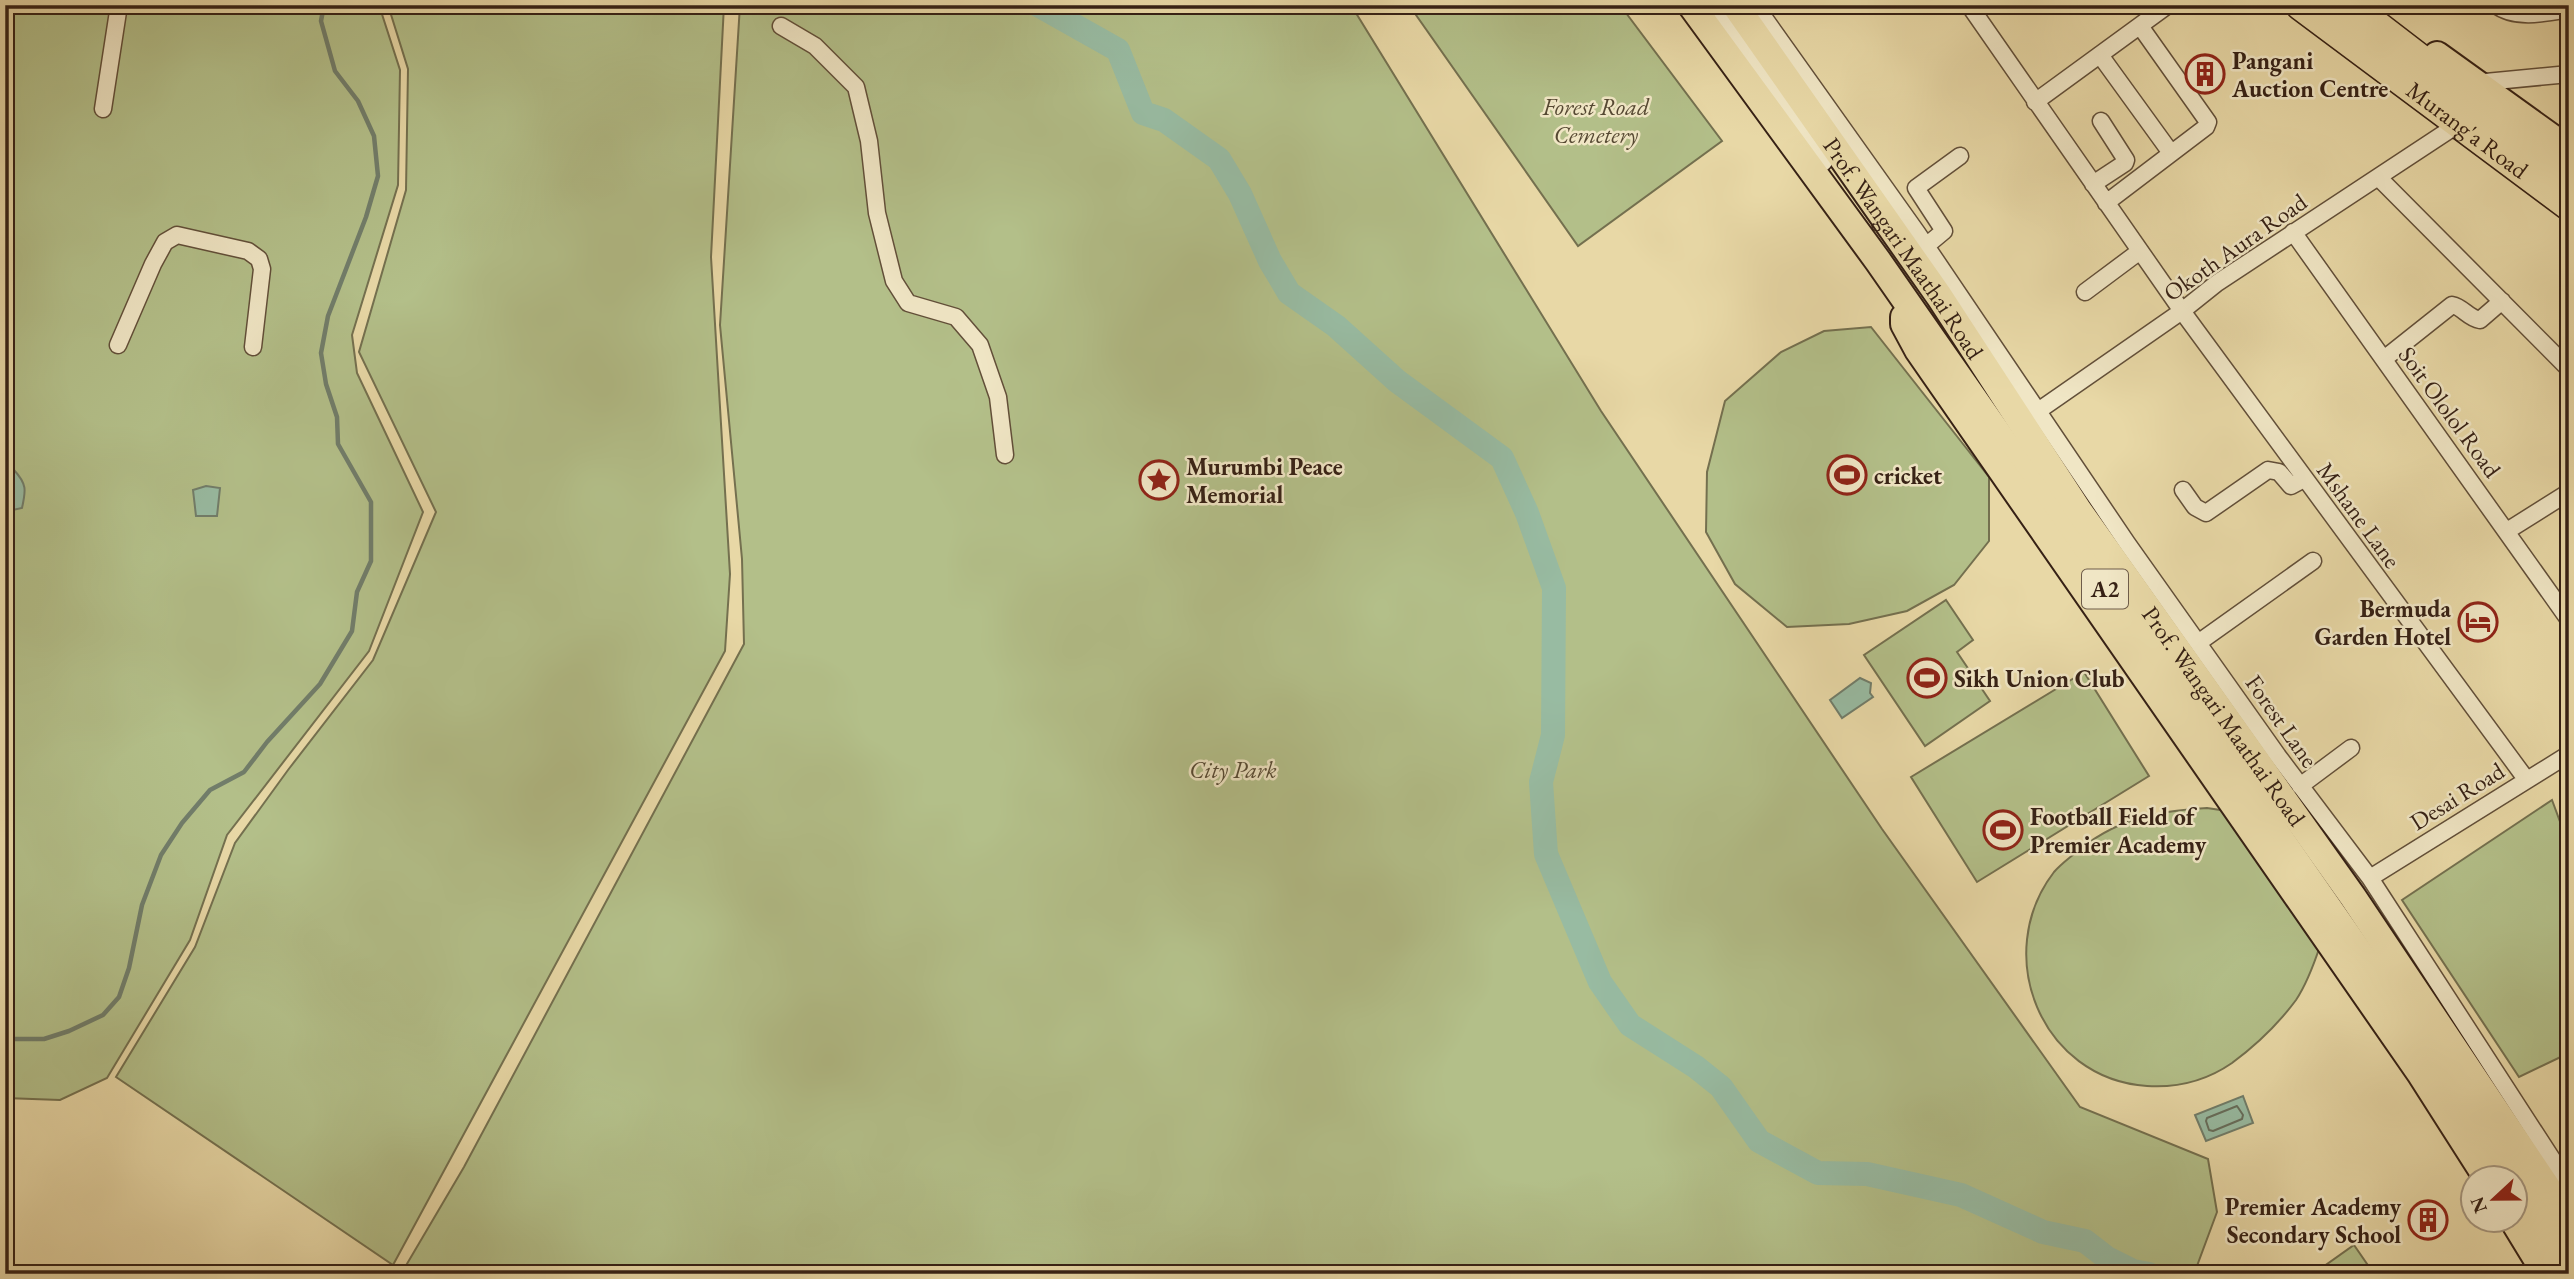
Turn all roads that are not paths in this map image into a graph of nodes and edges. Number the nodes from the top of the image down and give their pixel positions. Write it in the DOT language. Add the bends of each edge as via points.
graph roads {
  1 [pos="119,5"];
  2 [pos="1691,5"];
  3 [pos="1709,5"];
  4 [pos="1735,5"];
  5 [pos="1755,5"];
  6 [pos="1969,5"];
  7 [pos="2168,5"];
  8 [pos="2301,5"];
  9 [pos="2349,5"];
  10 [pos="2371,5"];
  11 [pos="2496,5"];
  12 [pos="2569,9"];
  13 [pos="781,26"];
  14 [pos="2140,26"];
  15 [pos="2100,55"];
  16 [pos="2569,74"];
  17 [pos="2475,83"];
  18 [pos="2035,102"];
  19 [pos="103,109"];
  20 [pos="2101,121"];
  21 [pos="2460,123"];
  22 [pos="2569,150"];
  23 [pos="2171,153"];
  24 [pos="1960,156"];
  25 [pos="1821,160"];
  26 [pos="2569,174"];
  27 [pos="2379,178"];
  28 [pos="2093,184"];
  29 [pos="1916,188"];
  30 [pos="1895,202"];
  31 [pos="2106,203"];
  32 [pos="2569,205"];
  33 [pos="2292,232"];
  34 [pos="1926,246"];
  35 [pos="2140,251"];
  36 [pos="1878,261"];
  37 [pos="1952,287"];
  38 [pos="2085,292"];
  39 [pos="1902,295"];
  40 [pos="2502,301"];
  41 [pos="2182,311"];
  42 [pos="1964,337"];
  43 [pos="118,345"];
  44 [pos="253,347"];
  45 [pos="2384,359"];
  46 [pos="2569,369"];
  47 [pos="2038,411"];
  48 [pos="1005,454"];
  49 [pos="2304,479"];
  50 [pos="2183,490"];
  51 [pos="2569,492"];
  52 [pos="2507,531"];
  53 [pos="2314,561"];
  54 [pos="2569,620"];
  55 [pos="2198,643"];
  56 [pos="2351,748"];
  57 [pos="2569,754"];
  58 [pos="2526,779"];
  59 [pos="2300,786"];
  60 [pos="2370,878"];
  61 [pos="2478,1164"];
  62 [pos="2502,1164"];
  63 [pos="2569,1185"];
  64 [pos="2528,1202"];
  65 [pos="2569,1220"];
  66 [pos="2522,1234"];
  67 [pos="2569,1265"];
  68 [pos="2546,1274"];
  1 -- 19 [label="street"];
  2 -- 36 [label="main road, Prof. Wangari Maathai Road / A2"];
  3 -- 25 [label="main road, Prof. Wangari Maathai Road"];
  4 -- 42 [label="main road, Prof. Wangari Maathai Road / A2"];
  5 -- 30 [label="street, Prof. Wangari Maathai Road"];
  6 -- 18 [label="street, Mshane Lane"];
  7 -- 14 [label="street"];
  8 -- 21 [label="highway, Murang'a Road"];
  9 -- 26 [label="highway, Murang'a Road"];
  10 -- 17 [label="main road, Murang'a Road"];
  11 -- 12 [label="street" via="2525,14"];
  13 -- 48 [label="street" via="815,46 856,87 869,141 877,213 894,281 908,303 956,317 980,345 998,397"];
  14 -- 15 [label="street"];
  14 -- 23 [label="street" via="2208,122"];
  15 -- 18 [label="street"];
  15 -- 23 [label="street"];
  16 -- 17 [label="street"];
  17 -- 22 [label="main road, Murang'a Road"];
  18 -- 28 [label="street, Mshane Lane"];
  20 -- 28 [label="street" via="2126,160"];
  21 -- 27 [label="street, Okoth Aura Road"];
  21 -- 32 [label="highway, Murang'a Road"];
  23 -- 31 [label="street"];
  24 -- 29 [label="street"];
  25 -- 36 [label="main road"];
  25 -- 42 [label="main road"];
  27 -- 33 [label="street, Okoth Aura Road"];
  27 -- 40 [label="street"];
  28 -- 31 [label="street, Mshane Lane"];
  29 -- 30 [label="street"];
  29 -- 34 [label="street" via="1944,231"];
  30 -- 34 [label="street, Prof. Wangari Maathai Road"];
  31 -- 35 [label="street, Mshane Lane"];
  33 -- 41 [label="street, Okoth Aura Road"];
  33 -- 45 [label="street, Soit Ololol Road"];
  34 -- 37 [label="street, Prof. Wangari Maathai Road"];
  35 -- 38 [label="street"];
  35 -- 41 [label="street, Mshane Lane"];
  36 -- 39 [label="main road, Prof. Wangari Maathai Road / A2"];
  37 -- 47 [label="street, Forest Lane"];
  39 -- 61 [label="main road" via="1904,324 1917,350 2420,1073"];
  39 -- 62 [label="main road, Prof. Wangari Maathai Road / A2" via="2392,997"];
  40 -- 45 [label="street" via="2480,320 2452,305"];
  40 -- 46 [label="street"];
  41 -- 47 [label="street, Okoth Aura Road"];
  41 -- 49 [label="street, Mshane Lane"];
  42 -- 65 [label="main road, Prof. Wangari Maathai Road / A2" via="2079,511 2353,897"];
  43 -- 44 [label="street" via="153,264 165,242 177,235 248,251 259,259 262,268"];
  45 -- 52 [label="street, Soit Ololol Road"];
  47 -- 55 [label="street, Forest Lane"];
  49 -- 50 [label="street" via="2291,486 2279,472 2268,470 2206,513 2195,507"];
  49 -- 58 [label="street, Mshane Lane"];
  51 -- 52 [label="street"];
  52 -- 54 [label="street, Soit Ololol Road"];
  53 -- 55 [label="street"];
  55 -- 59 [label="street, Forest Lane"];
  56 -- 59 [label="street"];
  57 -- 58 [label="street, Desai Road"];
  58 -- 60 [label="street, Desai Road"];
  59 -- 60 [label="street, Forest Lane"];
  60 -- 63 [label="street, Forest Lane"];
  64 -- 67 [label="main road"];
  66 -- 68 [label="main road"];
}
